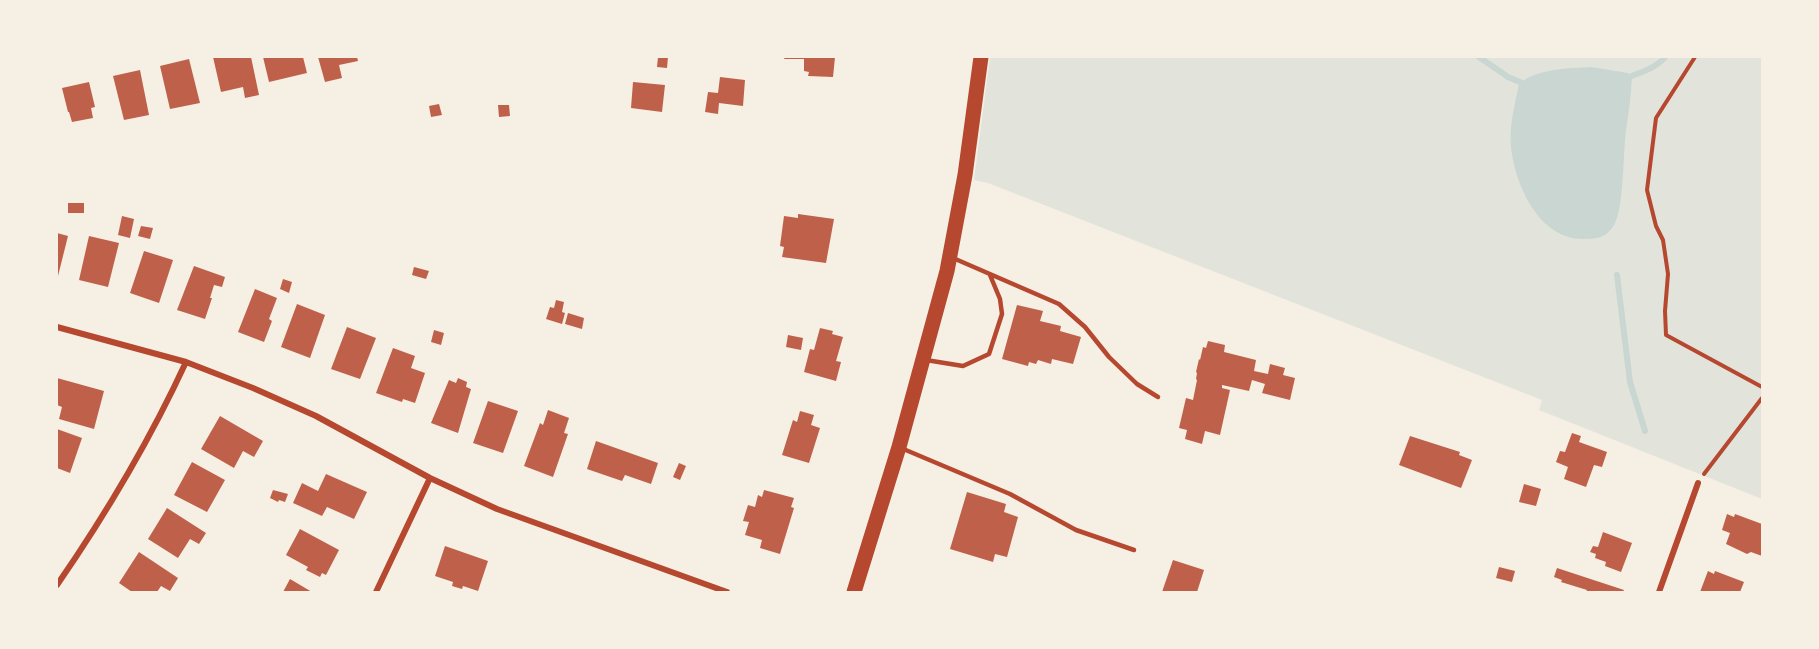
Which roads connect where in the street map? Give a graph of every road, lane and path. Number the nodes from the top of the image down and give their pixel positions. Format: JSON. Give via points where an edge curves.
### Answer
{"nodes":[{"id":1,"x":981,"y":57,"type":"edge"},
{"id":2,"x":1695,"y":57,"type":"edge"},
{"id":3,"x":950,"y":257,"type":"junction"},
{"id":4,"x":990,"y":275,"type":"junction"},
{"id":5,"x":57,"y":327,"type":"edge"},
{"id":6,"x":923,"y":360,"type":"junction"},
{"id":7,"x":186,"y":362,"type":"junction"},
{"id":8,"x":1762,"y":387,"type":"edge"},
{"id":9,"x":1158,"y":397,"type":"dead end"},
{"id":10,"x":1762,"y":398,"type":"edge"},
{"id":11,"x":899,"y":447,"type":"junction"},
{"id":12,"x":430,"y":478,"type":"junction"},
{"id":13,"x":1698,"y":483,"type":"joint"},
{"id":14,"x":1134,"y":550,"type":"dead end"},
{"id":15,"x":57,"y":585,"type":"edge"},
{"id":16,"x":376,"y":592,"type":"edge"},
{"id":17,"x":727,"y":592,"type":"edge"},
{"id":18,"x":854,"y":592,"type":"edge"},
{"id":19,"x":1659,"y":592,"type":"edge"}],
"edges":[{"from":1,"to":3,"type":"main road"},
{"from":2,"to":8,"type":"path","via":[[1656,118],[1647,190],[1664,240],[1668,274],[1666,335]]},
{"from":3,"to":4,"type":"lane"},
{"from":3,"to":6,"type":"main road"},
{"from":4,"to":6,"type":"lane","via":[[1002,314],[989,354],[963,366]]},
{"from":4,"to":9,"type":"lane","via":[[1059,304],[1137,384]]},
{"from":5,"to":7,"type":"street"},
{"from":6,"to":11,"type":"main road"},
{"from":7,"to":12,"type":"street","via":[[316,416]]},
{"from":7,"to":15,"type":"street","via":[[163,413]]},
{"from":10,"to":13,"type":"path"},
{"from":11,"to":14,"type":"lane","via":[[1010,494],[1076,530]]},
{"from":11,"to":18,"type":"main road"},
{"from":12,"to":16,"type":"street"},
{"from":12,"to":17,"type":"street","via":[[497,509]]},
{"from":13,"to":19,"type":"street"}]}
